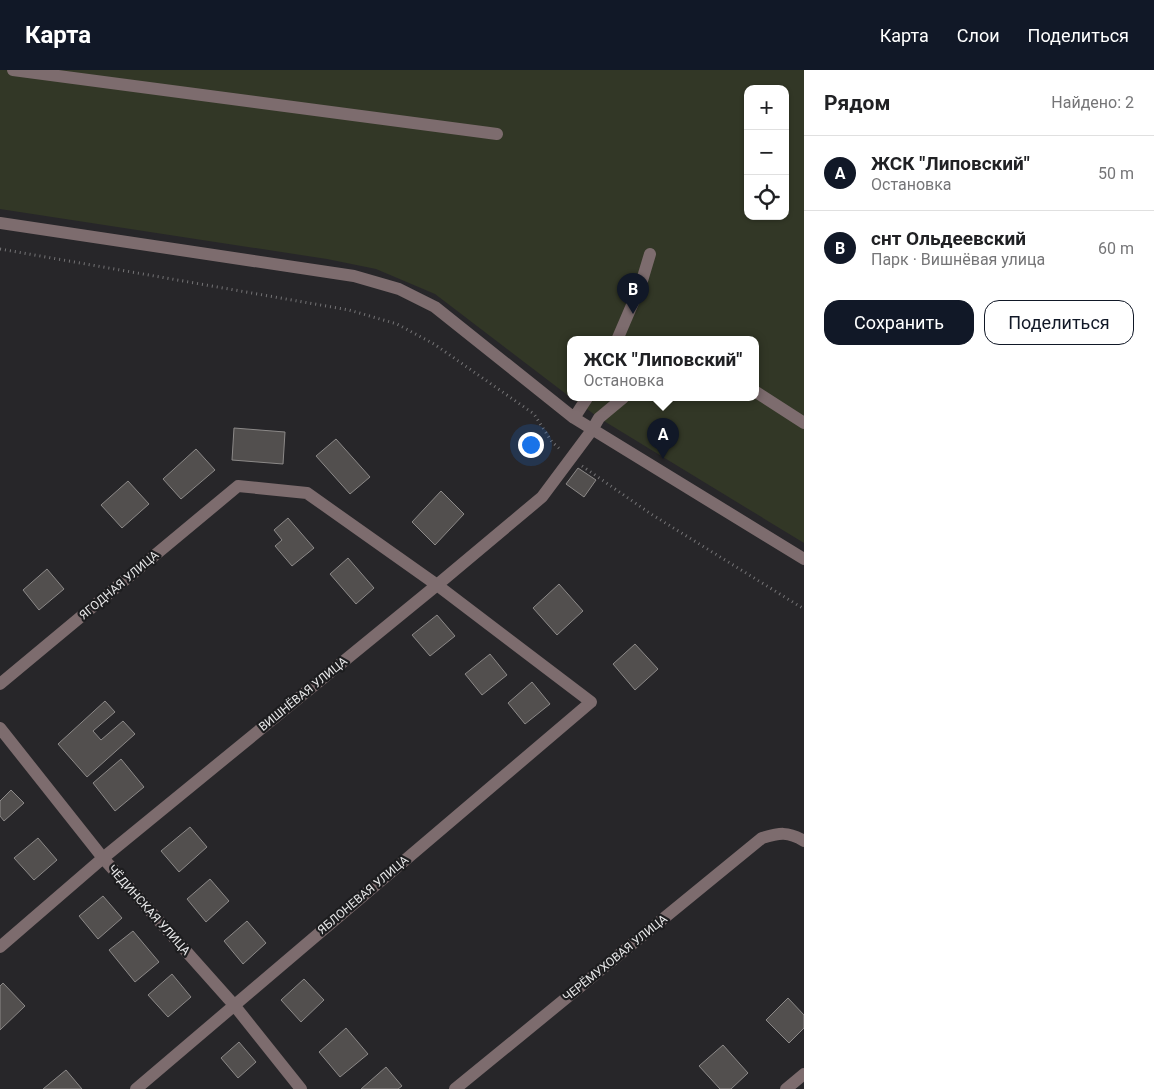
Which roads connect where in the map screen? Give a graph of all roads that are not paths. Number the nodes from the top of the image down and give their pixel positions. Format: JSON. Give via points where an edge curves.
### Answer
{"nodes":[{"id":1,"x":13,"y":70,"type":"edge"},
{"id":2,"x":496,"y":134,"type":"dead end"},
{"id":3,"x":0,"y":224,"type":"edge"},
{"id":4,"x":650,"y":254,"type":"dead end"},
{"id":5,"x":619,"y":336,"type":"edge"},
{"id":6,"x":759,"y":394,"type":"edge"},
{"id":7,"x":585,"y":401,"type":"edge"},
{"id":8,"x":619,"y":401,"type":"edge"},
{"id":9,"x":574,"y":418,"type":"junction"},
{"id":10,"x":804,"y":423,"type":"edge"},
{"id":11,"x":592,"y":430,"type":"junction"},
{"id":12,"x":804,"y":559,"type":"edge"},
{"id":13,"x":437,"y":585,"type":"junction"},
{"id":14,"x":0,"y":684,"type":"edge"},
{"id":15,"x":0,"y":728,"type":"edge"},
{"id":16,"x":804,"y":841,"type":"edge"},
{"id":17,"x":103,"y":858,"type":"junction"},
{"id":18,"x":0,"y":947,"type":"edge"},
{"id":19,"x":234,"y":1005,"type":"junction"},
{"id":20,"x":804,"y":1074,"type":"edge"},
{"id":21,"x":136,"y":1089,"type":"edge"},
{"id":22,"x":301,"y":1089,"type":"edge"},
{"id":23,"x":455,"y":1089,"type":"edge"},
{"id":24,"x":786,"y":1089,"type":"edge"}],
"edges":[{"from":1,"to":2,"type":"street"},
{"from":3,"to":9,"type":"street","via":[[354,276],[399,290],[435,307]]},
{"from":4,"to":5,"type":"street"},
{"from":6,"to":10,"type":"street"},
{"from":7,"to":9,"type":"street"},
{"from":8,"to":11,"type":"street","name":"ВИШНЁВАЯ УЛИЦА","via":[[599,418]]},
{"from":9,"to":11,"type":"street"},
{"from":11,"to":12,"type":"street"},
{"from":11,"to":13,"type":"street","name":"ВИШНЁВАЯ УЛИЦА","via":[[542,497]]},
{"from":13,"to":14,"type":"street","name":"ЯГОДНАЯ УЛИЦА","via":[[307,493],[238,486]]},
{"from":13,"to":17,"type":"street","name":"ВИШНЁВАЯ УЛИЦА"},
{"from":13,"to":19,"type":"street","name":"ЯБЛОНЕВАЯ УЛИЦА","via":[[591,702]]},
{"from":15,"to":17,"type":"street","name":"ЧЁДИНСКАЯ УЛИЦА"},
{"from":16,"to":23,"type":"street","name":"ЧЕРЁМУХОВАЯ УЛИЦА","via":[[778,833],[762,838]]},
{"from":17,"to":18,"type":"street","name":"ВИШНЁВАЯ УЛИЦА"},
{"from":17,"to":19,"type":"street","name":"ЧЁДИНСКАЯ УЛИЦА"},
{"from":19,"to":21,"type":"street","name":"ЯБЛОНЕВАЯ УЛИЦА"},
{"from":19,"to":22,"type":"street","name":"ЧЁДИНСКАЯ УЛИЦА"},
{"from":20,"to":24,"type":"street"}]}
